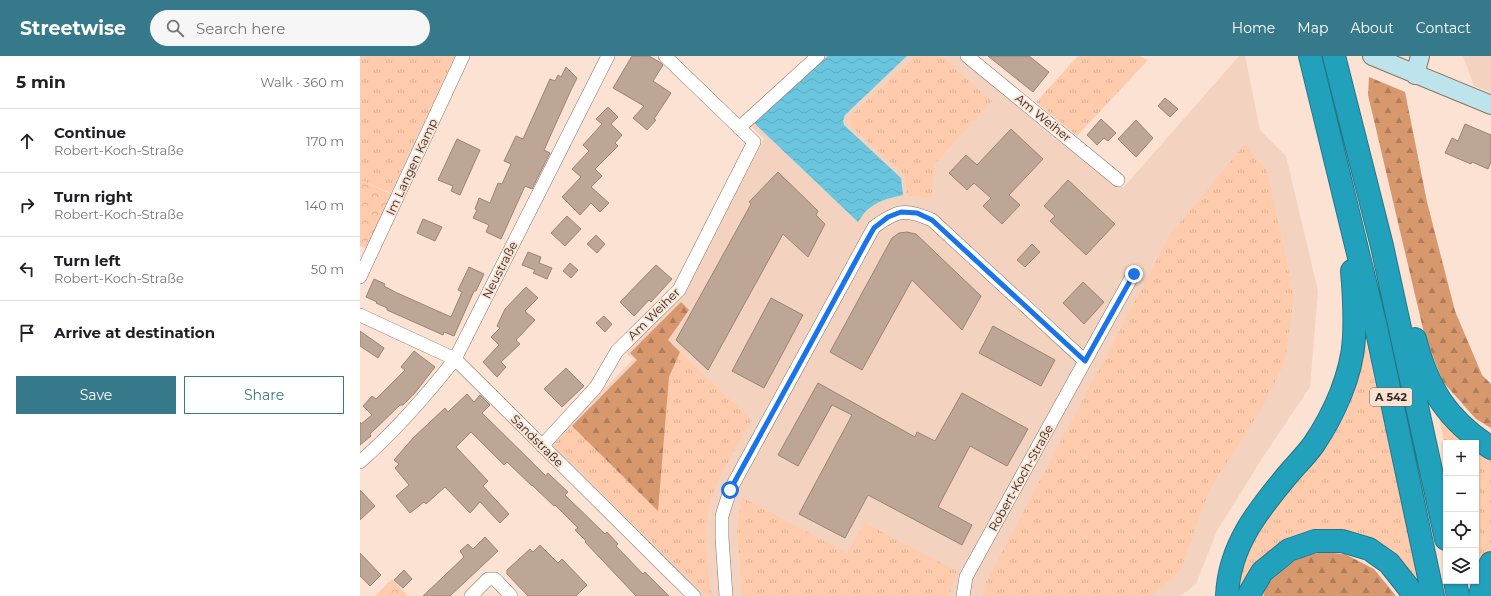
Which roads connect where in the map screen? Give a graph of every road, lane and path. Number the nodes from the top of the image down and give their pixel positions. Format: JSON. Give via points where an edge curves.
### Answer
{"nodes":[{"id":1,"x":463,"y":56,"type":"edge"},
{"id":2,"x":608,"y":56,"type":"edge"},
{"id":3,"x":665,"y":56,"type":"edge"},
{"id":4,"x":818,"y":56,"type":"edge"},
{"id":5,"x":967,"y":56,"type":"edge"},
{"id":6,"x":1310,"y":56,"type":"edge"},
{"id":7,"x":1334,"y":56,"type":"edge"},
{"id":8,"x":1372,"y":56,"type":"edge"},
{"id":9,"x":1420,"y":56,"type":"edge"},
{"id":10,"x":1415,"y":75,"type":"junction"},
{"id":11,"x":1491,"y":105,"type":"edge"},
{"id":12,"x":738,"y":128,"type":"junction"},
{"id":13,"x":1118,"y":180,"type":"dead end"},
{"id":14,"x":1345,"y":198,"type":"junction"},
{"id":15,"x":1382,"y":246,"type":"junction"},
{"id":16,"x":1134,"y":274,"type":"dead end"},
{"id":17,"x":360,"y":277,"type":"edge"},
{"id":18,"x":360,"y":314,"type":"edge"},
{"id":19,"x":455,"y":359,"type":"junction"},
{"id":20,"x":1085,"y":361,"type":"junction"},
{"id":21,"x":542,"y":446,"type":"junction"},
{"id":22,"x":1491,"y":448,"type":"edge"},
{"id":23,"x":360,"y":462,"type":"edge"},
{"id":24,"x":1443,"y":525,"type":"edge"},
{"id":25,"x":1491,"y":563,"type":"edge"},
{"id":26,"x":1456,"y":584,"type":"edge"},
{"id":27,"x":471,"y":596,"type":"edge"},
{"id":28,"x":511,"y":596,"type":"edge"},
{"id":29,"x":694,"y":596,"type":"edge"},
{"id":30,"x":726,"y":596,"type":"edge"},
{"id":31,"x":963,"y":596,"type":"edge"},
{"id":32,"x":1227,"y":596,"type":"edge"},
{"id":33,"x":1248,"y":596,"type":"edge"},
{"id":34,"x":1414,"y":596,"type":"edge"},
{"id":35,"x":1433,"y":596,"type":"edge"},
{"id":36,"x":1458,"y":596,"type":"edge"},
{"id":37,"x":1480,"y":596,"type":"edge"}],
"edges":[{"from":1,"to":17,"type":"street","name":"Im Langen Kamp"},
{"from":2,"to":19,"type":"street","name":"Neustraße"},
{"from":3,"to":12,"type":"street","name":"Am Weiher"},
{"from":4,"to":12,"type":"street"},
{"from":5,"to":13,"type":"street","name":"Am Weiher"},
{"from":6,"to":14,"type":"highway","number":"A 542"},
{"from":7,"to":15,"type":"highway","number":"A 542"},
{"from":8,"to":10,"type":"main road"},
{"from":9,"to":10,"type":"main road"},
{"from":10,"to":11,"type":"main road"},
{"from":12,"to":21,"type":"street","name":"Am Weiher","via":[[754,142],[679,290],[617,351],[596,387]]},
{"from":14,"to":32,"type":"highway","via":[[1353,286],[1354,338],[1347,376],[1332,414],[1313,445],[1262,505],[1246,530],[1232,562]]},
{"from":14,"to":35,"type":"highway","number":"A 542","via":[[1376,327]]},
{"from":15,"to":22,"type":"highway","via":[[1399,280],[1421,360],[1433,389],[1449,414]]},
{"from":15,"to":24,"type":"highway","number":"A 542"},
{"from":16,"to":20,"type":"street","name":"Robert-Koch-Straße"},
{"from":18,"to":19,"type":"street","name":"Sandstraße"},
{"from":19,"to":21,"type":"street","name":"Sandstraße"},
{"from":19,"to":23,"type":"street","name":"Neustraße","via":[[424,398],[378,447]]},
{"from":20,"to":30,"type":"street","via":[[932,220],[917,213],[901,212],[888,217],[874,228],[730,490],[722,516]]},
{"from":20,"to":31,"type":"street","name":"Robert-Koch-Straße","via":[[966,577]]},
{"from":21,"to":29,"type":"street","name":"Sandstraße"},
{"from":25,"to":37,"type":"highway"},
{"from":26,"to":36,"type":"highway"},
{"from":27,"to":28,"type":"street","via":[[488,579],[495,579]]},
{"from":33,"to":34,"type":"highway","via":[[1262,572],[1289,550],[1315,541],[1342,541],[1369,549],[1389,563]]}]}
